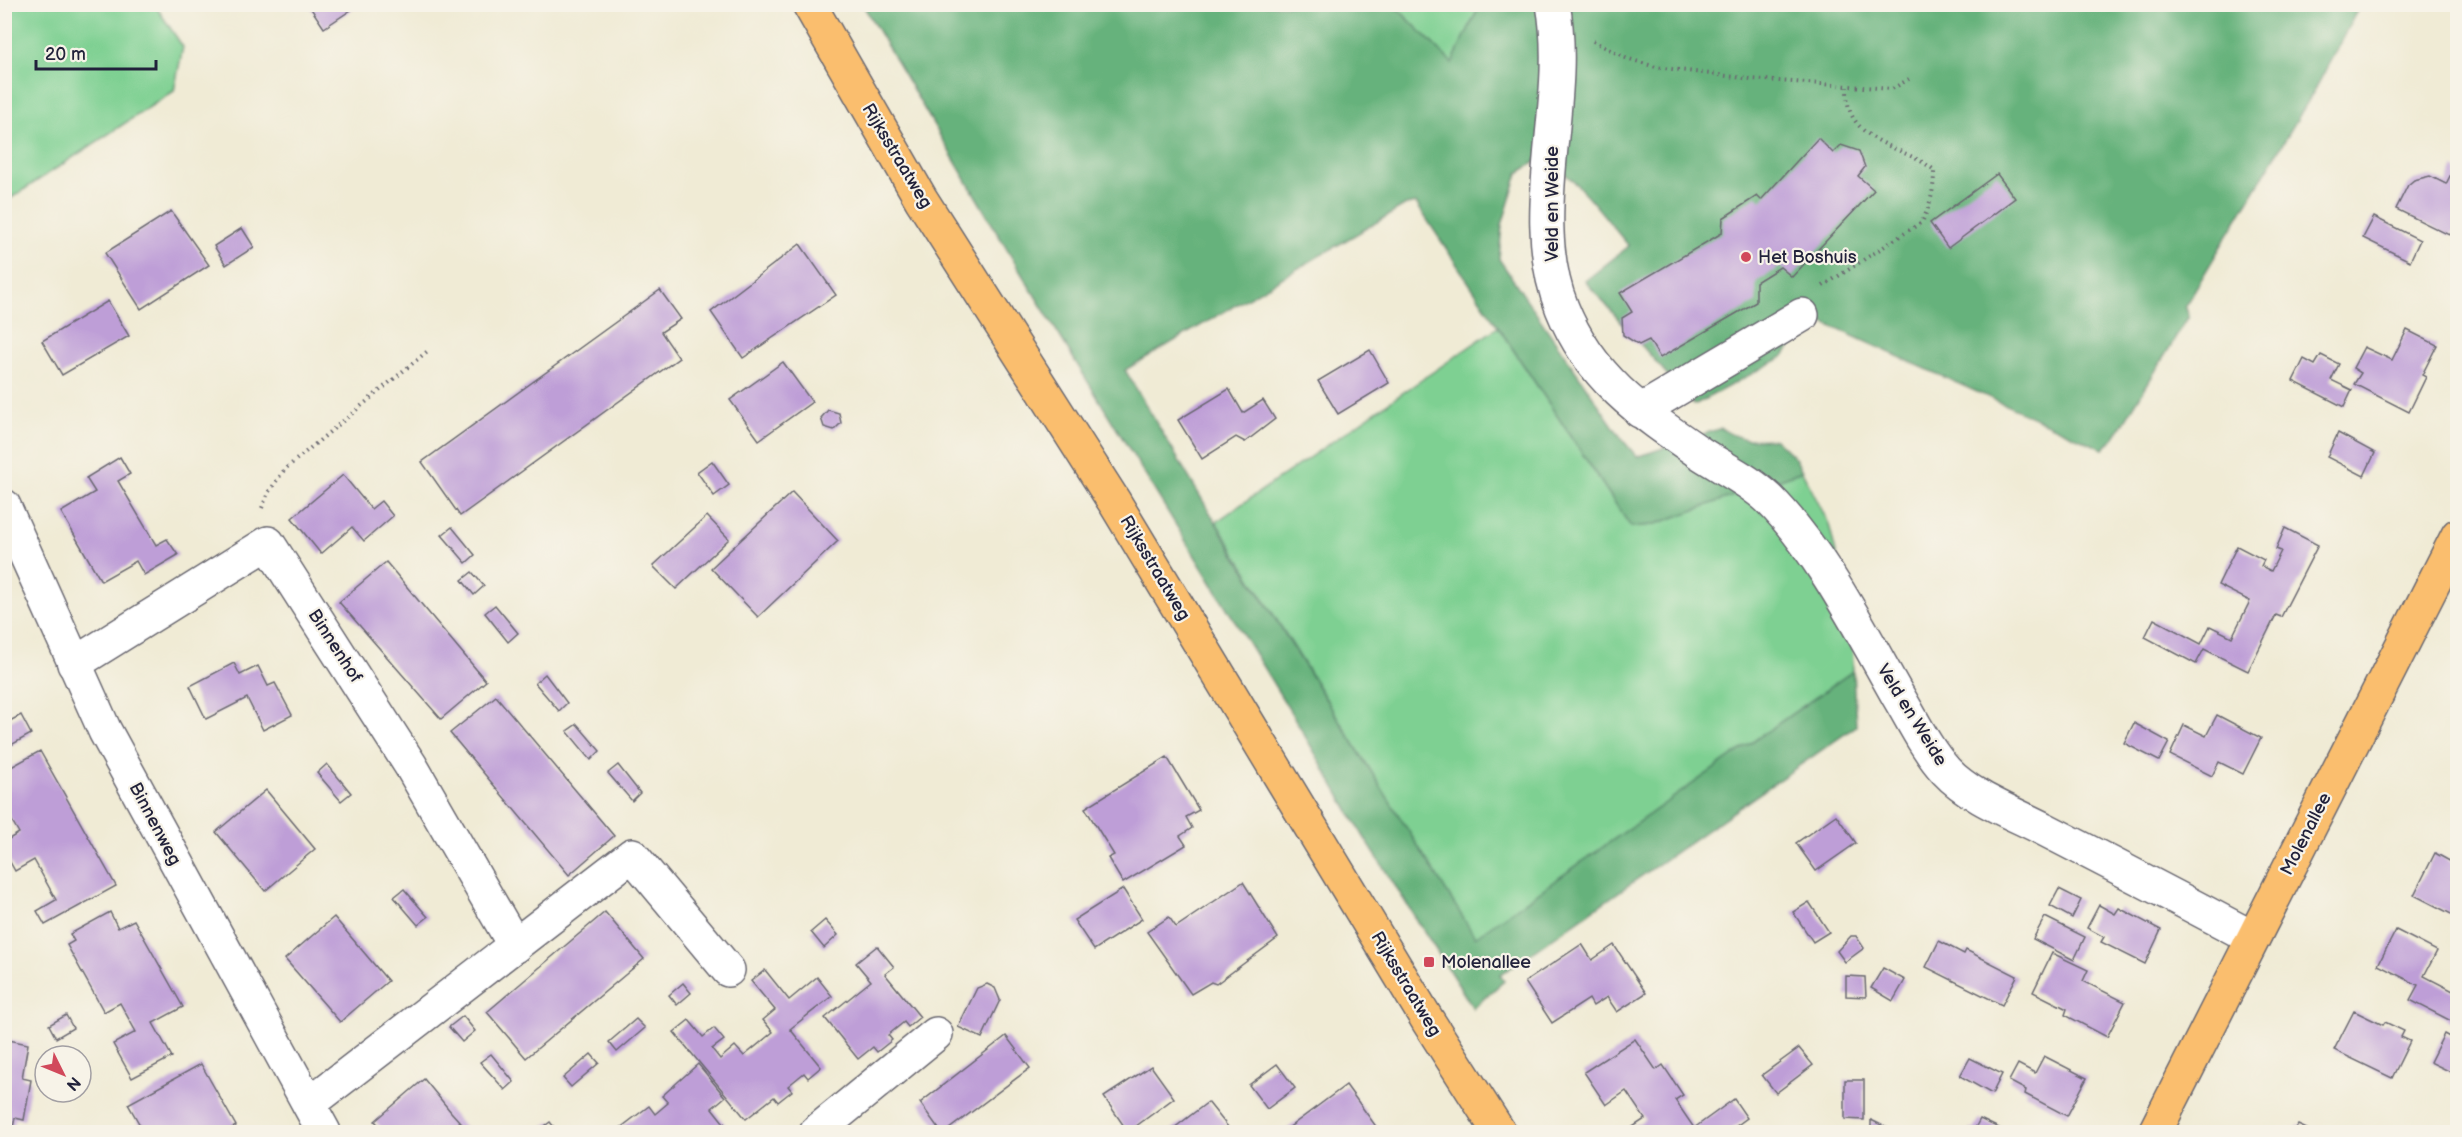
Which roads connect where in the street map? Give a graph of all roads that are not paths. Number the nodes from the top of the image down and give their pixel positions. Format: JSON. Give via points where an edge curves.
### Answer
{"nodes":[{"id":1,"x":808,"y":4,"type":"edge"},
{"id":2,"x":1554,"y":10,"type":"edge"},
{"id":3,"x":1803,"y":315,"type":"road end"},
{"id":4,"x":1640,"y":411,"type":"junction"},
{"id":5,"x":4,"y":506,"type":"edge"},
{"id":6,"x":2457,"y":535,"type":"edge"},
{"id":7,"x":12,"y":547,"type":"edge"},
{"id":8,"x":74,"y":664,"type":"junction"},
{"id":9,"x":2253,"y":938,"type":"junction"},
{"id":10,"x":515,"y":946,"type":"junction"},
{"id":11,"x":728,"y":970,"type":"dead end"},
{"id":12,"x":936,"y":1034,"type":"dead end"},
{"id":13,"x":317,"y":1118,"type":"edge"},
{"id":14,"x":816,"y":1132,"type":"edge"},
{"id":15,"x":1499,"y":1132,"type":"edge"},
{"id":16,"x":2155,"y":1132,"type":"edge"}],
"edges":[{"from":1,"to":15,"type":"main road","name":"Rijksstraatweg","via":[[921,199],[1115,503]]},
{"from":2,"to":4,"type":"street","name":"Veld en Weide","via":[[1557,89],[1549,192],[1553,277],[1562,308],[1592,362],[1604,379]]},
{"from":3,"to":4,"type":"street"},
{"from":4,"to":9,"type":"street","name":"Veld en Weide","via":[[1768,498],[1854,617],[1920,734],[1949,774],[2009,811]]},
{"from":5,"to":7,"type":"street","name":"Binnenweg"},
{"from":6,"to":9,"type":"main road","name":"Molenallee"},
{"from":7,"to":8,"type":"street","name":"Binnenweg"},
{"from":8,"to":10,"type":"street","name":"Binnenhof","via":[[268,543],[411,766]]},
{"from":8,"to":13,"type":"street","name":"Binnenweg","via":[[105,731]]},
{"from":9,"to":16,"type":"main road","name":"Molenallee"},
{"from":10,"to":11,"type":"street","via":[[632,855]]},
{"from":10,"to":13,"type":"street"},
{"from":12,"to":14,"type":"street"}]}
